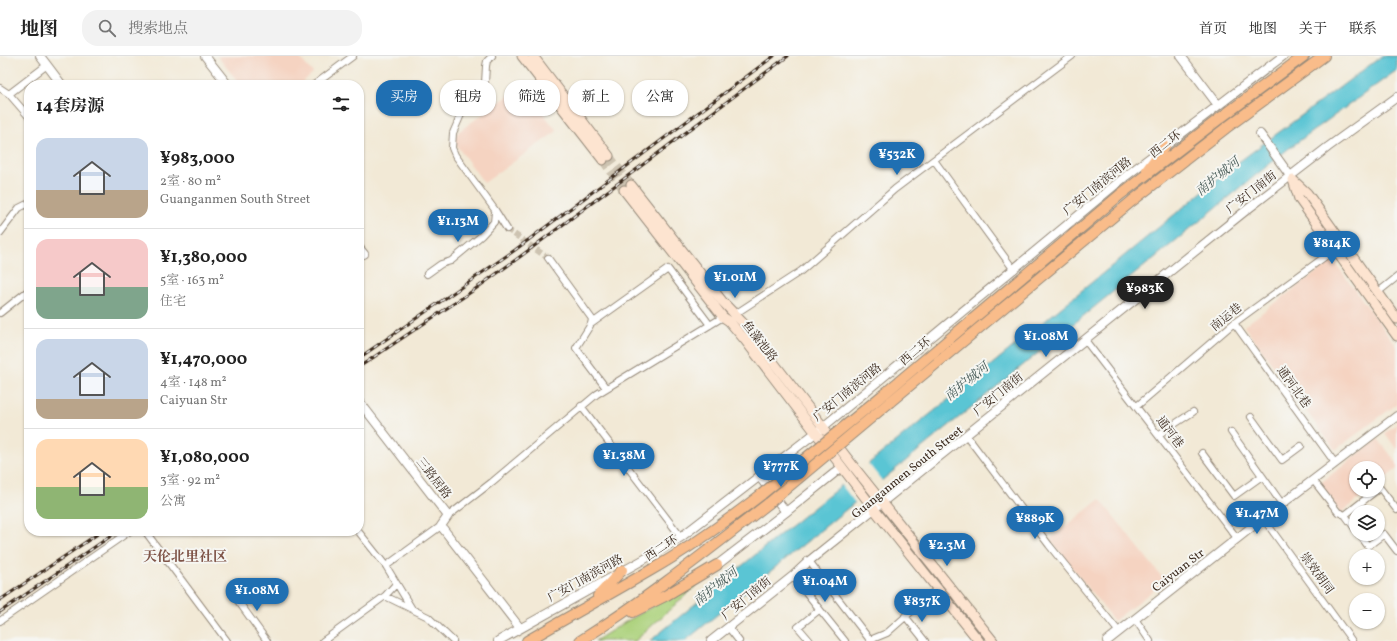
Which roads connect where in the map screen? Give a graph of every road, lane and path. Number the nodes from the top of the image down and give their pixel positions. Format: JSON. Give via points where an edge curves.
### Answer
{"nodes":[{"id":1,"x":40,"y":56,"type":"edge"},
{"id":2,"x":205,"y":56,"type":"edge"},
{"id":3,"x":353,"y":56,"type":"edge"},
{"id":4,"x":492,"y":56,"type":"edge"},
{"id":5,"x":522,"y":56,"type":"edge"},
{"id":6,"x":533,"y":56,"type":"edge"},
{"id":7,"x":1072,"y":56,"type":"edge"},
{"id":8,"x":1181,"y":56,"type":"edge"},
{"id":9,"x":1187,"y":56,"type":"edge"},
{"id":10,"x":1283,"y":56,"type":"edge"},
{"id":11,"x":1304,"y":56,"type":"edge"},
{"id":12,"x":1324,"y":56,"type":"edge"},
{"id":13,"x":47,"y":65,"type":"junction"},
{"id":14,"x":27,"y":80,"type":"edge"},
{"id":15,"x":58,"y":80,"type":"edge"},
{"id":16,"x":224,"y":80,"type":"edge"},
{"id":17,"x":321,"y":80,"type":"edge"},
{"id":18,"x":24,"y":83,"type":"edge"},
{"id":19,"x":0,"y":88,"type":"edge"},
{"id":20,"x":9,"y":94,"type":"junction"},
{"id":21,"x":1397,"y":97,"type":"edge"},
{"id":22,"x":1220,"y":103,"type":"junction"},
{"id":23,"x":1397,"y":103,"type":"edge"},
{"id":24,"x":24,"y":111,"type":"edge"},
{"id":25,"x":1260,"y":134,"type":"dead end"},
{"id":26,"x":1165,"y":146,"type":"junction"},
{"id":27,"x":934,"y":160,"type":"junction"},
{"id":28,"x":1292,"y":178,"type":"junction"},
{"id":29,"x":1139,"y":181,"type":"junction"},
{"id":30,"x":24,"y":206,"type":"edge"},
{"id":31,"x":495,"y":210,"type":"junction"},
{"id":32,"x":507,"y":230,"type":"tunnel mouth"},
{"id":33,"x":0,"y":233,"type":"edge"},
{"id":34,"x":1334,"y":250,"type":"junction"},
{"id":35,"x":548,"y":258,"type":"tunnel mouth"},
{"id":36,"x":1014,"y":270,"type":"junction"},
{"id":37,"x":427,"y":274,"type":"dead end"},
{"id":38,"x":1397,"y":277,"type":"edge"},
{"id":39,"x":1377,"y":292,"type":"junction"},
{"id":40,"x":24,"y":294,"type":"edge"},
{"id":41,"x":0,"y":313,"type":"edge"},
{"id":42,"x":735,"y":314,"type":"junction"},
{"id":43,"x":724,"y":317,"type":"junction"},
{"id":44,"x":1397,"y":319,"type":"edge"},
{"id":45,"x":1234,"y":323,"type":"junction"},
{"id":46,"x":591,"y":324,"type":"junction"},
{"id":47,"x":710,"y":325,"type":"junction"},
{"id":48,"x":1397,"y":336,"type":"edge"},
{"id":49,"x":1087,"y":341,"type":"junction"},
{"id":50,"x":606,"y":388,"type":"junction"},
{"id":51,"x":582,"y":406,"type":"junction"},
{"id":52,"x":1137,"y":406,"type":"junction"},
{"id":53,"x":364,"y":407,"type":"edge"},
{"id":54,"x":1193,"y":412,"type":"dead end"},
{"id":55,"x":1397,"y":416,"type":"edge"},
{"id":56,"x":1251,"y":417,"type":"dead end"},
{"id":57,"x":819,"y":430,"type":"junction"},
{"id":58,"x":1231,"y":432,"type":"dead end"},
{"id":59,"x":1158,"y":434,"type":"junction"},
{"id":60,"x":968,"y":437,"type":"junction"},
{"id":61,"x":1301,"y":446,"type":"dead end"},
{"id":62,"x":1202,"y":453,"type":"dead end"},
{"id":63,"x":1335,"y":463,"type":"junction"},
{"id":64,"x":847,"y":469,"type":"junction"},
{"id":65,"x":759,"y":476,"type":"junction"},
{"id":66,"x":1262,"y":476,"type":"junction"},
{"id":67,"x":1314,"y":480,"type":"junction"},
{"id":68,"x":1385,"y":494,"type":"edge"},
{"id":69,"x":1369,"y":497,"type":"edge"},
{"id":70,"x":882,"y":501,"type":"junction"},
{"id":71,"x":1282,"y":504,"type":"junction"},
{"id":72,"x":873,"y":508,"type":"junction"},
{"id":73,"x":1397,"y":510,"type":"edge"},
{"id":74,"x":786,"y":512,"type":"junction"},
{"id":75,"x":1345,"y":515,"type":"junction"},
{"id":76,"x":448,"y":516,"type":"junction"},
{"id":77,"x":1264,"y":518,"type":"junction"},
{"id":78,"x":1349,"y":520,"type":"edge"},
{"id":79,"x":441,"y":526,"type":"junction"},
{"id":80,"x":1385,"y":535,"type":"edge"},
{"id":81,"x":123,"y":536,"type":"edge"},
{"id":82,"x":149,"y":536,"type":"edge"},
{"id":83,"x":362,"y":536,"type":"edge"},
{"id":84,"x":681,"y":537,"type":"junction"},
{"id":85,"x":1237,"y":538,"type":"junction"},
{"id":86,"x":1364,"y":541,"type":"edge"},
{"id":87,"x":1375,"y":541,"type":"edge"},
{"id":88,"x":1397,"y":551,"type":"edge"},
{"id":89,"x":811,"y":562,"type":"junction"},
{"id":90,"x":717,"y":565,"type":"joint"},
{"id":91,"x":386,"y":566,"type":"junction"},
{"id":92,"x":622,"y":570,"type":"junction"},
{"id":93,"x":794,"y":577,"type":"junction"},
{"id":94,"x":396,"y":584,"type":"junction"},
{"id":95,"x":937,"y":589,"type":"junction"},
{"id":96,"x":233,"y":594,"type":"dead end"},
{"id":97,"x":385,"y":596,"type":"junction"},
{"id":98,"x":591,"y":603,"type":"junction"},
{"id":99,"x":412,"y":609,"type":"junction"},
{"id":100,"x":819,"y":610,"type":"junction"},
{"id":101,"x":905,"y":616,"type":"junction"},
{"id":102,"x":1135,"y":619,"type":"junction"},
{"id":103,"x":0,"y":621,"type":"edge"},
{"id":104,"x":606,"y":625,"type":"junction"},
{"id":105,"x":520,"y":628,"type":"junction"},
{"id":106,"x":729,"y":629,"type":"junction"},
{"id":107,"x":1119,"y":632,"type":"junction"},
{"id":108,"x":227,"y":641,"type":"edge"},
{"id":109,"x":267,"y":641,"type":"edge"},
{"id":110,"x":323,"y":641,"type":"edge"},
{"id":111,"x":453,"y":641,"type":"edge"},
{"id":112,"x":498,"y":641,"type":"edge"},
{"id":113,"x":526,"y":641,"type":"edge"},
{"id":114,"x":580,"y":641,"type":"edge"},
{"id":115,"x":711,"y":641,"type":"edge"},
{"id":116,"x":718,"y":641,"type":"edge"},
{"id":117,"x":739,"y":641,"type":"edge"},
{"id":118,"x":810,"y":641,"type":"edge"},
{"id":119,"x":845,"y":641,"type":"edge"},
{"id":120,"x":925,"y":641,"type":"edge"},
{"id":121,"x":979,"y":641,"type":"edge"},
{"id":122,"x":992,"y":641,"type":"edge"},
{"id":123,"x":1107,"y":641,"type":"edge"},
{"id":124,"x":1150,"y":641,"type":"edge"},
{"id":125,"x":1352,"y":641,"type":"edge"}],
"edges":[{"from":1,"to":13,"type":"street"},
{"from":2,"to":16,"type":"street"},
{"from":3,"to":17,"type":"street"},
{"from":4,"to":31,"type":"street","via":[[487,61],[485,83],[462,112],[453,133],[452,148]]},
{"from":5,"to":6,"type":"main road","via":[[606,158]]},
{"from":7,"to":27,"type":"street"},
{"from":8,"to":22,"type":"street"},
{"from":9,"to":22,"type":"street"},
{"from":10,"to":22,"type":"street","name":"广安门南滨河路"},
{"from":11,"to":29,"type":"highway","name":"西二环"},
{"from":12,"to":104,"type":"highway","name":"西二环","bridge":true,"via":[[1132,201],[769,503],[674,577]]},
{"from":13,"to":14,"type":"street"},
{"from":13,"to":15,"type":"street"},
{"from":18,"to":20,"type":"street"},
{"from":19,"to":20,"type":"street"},
{"from":20,"to":24,"type":"street"},
{"from":21,"to":28,"type":"street","name":"广安门南街"},
{"from":22,"to":26,"type":"street","name":"广安门南滨河路"},
{"from":23,"to":28,"type":"street","name":"Guanganmen South Street"},
{"from":25,"to":28,"type":"street"},
{"from":26,"to":29,"type":"highway"},
{"from":26,"to":36,"type":"street","name":"广安门南滨河路"},
{"from":27,"to":36,"type":"street"},
{"from":27,"to":42,"type":"street","via":[[801,271]]},
{"from":28,"to":34,"type":"main road","via":[[1299,199]]},
{"from":28,"to":39,"type":"main road","via":[[1307,193]]},
{"from":28,"to":49,"type":"street","name":"Guanganmen South Street"},
{"from":29,"to":98,"type":"highway","name":"西二环","bridge":true,"via":[[762,494],[652,570]]},
{"from":30,"to":33,"type":"street","via":[[19,208]]},
{"from":31,"to":32,"type":"street"},
{"from":31,"to":37,"type":"street","via":[[494,222],[481,236],[451,260]]},
{"from":34,"to":45,"type":"street","name":"南运巷"},
{"from":34,"to":48,"type":"main road"},
{"from":35,"to":46,"type":"street","via":[[592,319]]},
{"from":36,"to":57,"type":"street","name":"广安门南滨河路"},
{"from":38,"to":39,"type":"street"},
{"from":39,"to":44,"type":"main road"},
{"from":40,"to":41,"type":"street"},
{"from":42,"to":43,"type":"main road","name":"鱼藻池路","via":[[628,187]]},
{"from":42,"to":57,"type":"main road","name":"鱼藻池路"},
{"from":43,"to":47,"type":"street"},
{"from":43,"to":57,"type":"main road","name":"鱼藻池路"},
{"from":45,"to":52,"type":"street","name":"南运巷"},
{"from":45,"to":63,"type":"street","name":"通河北巷"},
{"from":46,"to":47,"type":"street","via":[[668,268]]},
{"from":46,"to":50,"type":"street","via":[[576,348]]},
{"from":47,"to":50,"type":"street"},
{"from":49,"to":52,"type":"street","name":"通河巷"},
{"from":49,"to":60,"type":"street","name":"Guanganmen South Street"},
{"from":50,"to":51,"type":"street"},
{"from":51,"to":76,"type":"street"},
{"from":51,"to":84,"type":"street"},
{"from":52,"to":59,"type":"street","name":"通河巷"},
{"from":53,"to":76,"type":"street","name":"三路居路"},
{"from":54,"to":59,"type":"street"},
{"from":55,"to":63,"type":"street","name":"Caiyuan Str"},
{"from":56,"to":61,"type":"street","via":[[1282,460]]},
{"from":57,"to":64,"type":"main road"},
{"from":57,"to":65,"type":"street","name":"广安门南滨河路"},
{"from":58,"to":66,"type":"street"},
{"from":59,"to":85,"type":"street","name":"通河巷"},
{"from":60,"to":70,"type":"street","name":"Guanganmen South Street"},
{"from":60,"to":107,"type":"street","via":[[1049,545]]},
{"from":62,"to":66,"type":"street","via":[[1234,496]]},
{"from":63,"to":67,"type":"street","name":"Caiyuan Str"},
{"from":64,"to":70,"type":"main road"},
{"from":64,"to":72,"type":"main road"},
{"from":64,"to":74,"type":"street"},
{"from":65,"to":74,"type":"street"},
{"from":65,"to":84,"type":"street","name":"广安门南滨河路"},
{"from":66,"to":71,"type":"street"},
{"from":67,"to":71,"type":"street","name":"Caiyuan Str"},
{"from":67,"to":75,"type":"street","via":[[1338,512]]},
{"from":68,"to":73,"type":"street"},
{"from":69,"to":75,"type":"street"},
{"from":70,"to":72,"type":"street","name":"Guanganmen South Street"},
{"from":70,"to":122,"type":"main road"},
{"from":71,"to":77,"type":"street","name":"Caiyuan Str"},
{"from":72,"to":89,"type":"street","name":"广安门南街"},
{"from":72,"to":95,"type":"main road"},
{"from":74,"to":90,"type":"street"},
{"from":75,"to":78,"type":"street"},
{"from":76,"to":79,"type":"street","name":"三路居路"},
{"from":77,"to":85,"type":"street","name":"Caiyuan Str"},
{"from":77,"to":125,"type":"street","name":"崇效胡同"},
{"from":79,"to":91,"type":"street"},
{"from":79,"to":105,"type":"street"},
{"from":80,"to":88,"type":"street"},
{"from":81,"to":103,"type":"street"},
{"from":82,"to":108,"type":"street"},
{"from":83,"to":91,"type":"street"},
{"from":84,"to":92,"type":"street","name":"广安门南滨河路"},
{"from":85,"to":102,"type":"street","name":"Caiyuan Str"},
{"from":86,"to":87,"type":"street","via":[[1368,546]]},
{"from":89,"to":93,"type":"street","name":"广安门南街"},
{"from":89,"to":101,"type":"street","via":[[870,640],[887,633]]},
{"from":90,"to":104,"type":"highway","via":[[665,596]]},
{"from":91,"to":94,"type":"street"},
{"from":92,"to":98,"type":"highway"},
{"from":92,"to":105,"type":"street","name":"广安门南滨河路"},
{"from":93,"to":100,"type":"street"},
{"from":93,"to":106,"type":"street","name":"广安门南街"},
{"from":94,"to":97,"type":"street"},
{"from":94,"to":99,"type":"street"},
{"from":95,"to":101,"type":"street"},
{"from":95,"to":121,"type":"main road"},
{"from":96,"to":109,"type":"street"},
{"from":97,"to":99,"type":"street"},
{"from":97,"to":110,"type":"street"},
{"from":98,"to":113,"type":"highway","name":"西二环"},
{"from":99,"to":111,"type":"street","via":[[428,617]]},
{"from":100,"to":118,"type":"street","via":[[798,627]]},
{"from":100,"to":119,"type":"street"},
{"from":101,"to":120,"type":"street"},
{"from":102,"to":107,"type":"street","name":"Caiyuan Str"},
{"from":102,"to":124,"type":"street"},
{"from":104,"to":114,"type":"highway","name":"西二环"},
{"from":105,"to":112,"type":"street","name":"广安门南滨河路"},
{"from":106,"to":115,"type":"street","name":"广安门南街"},
{"from":106,"to":116,"type":"street"},
{"from":106,"to":117,"type":"street"},
{"from":107,"to":123,"type":"street","name":"Caiyuan Str"}]}
